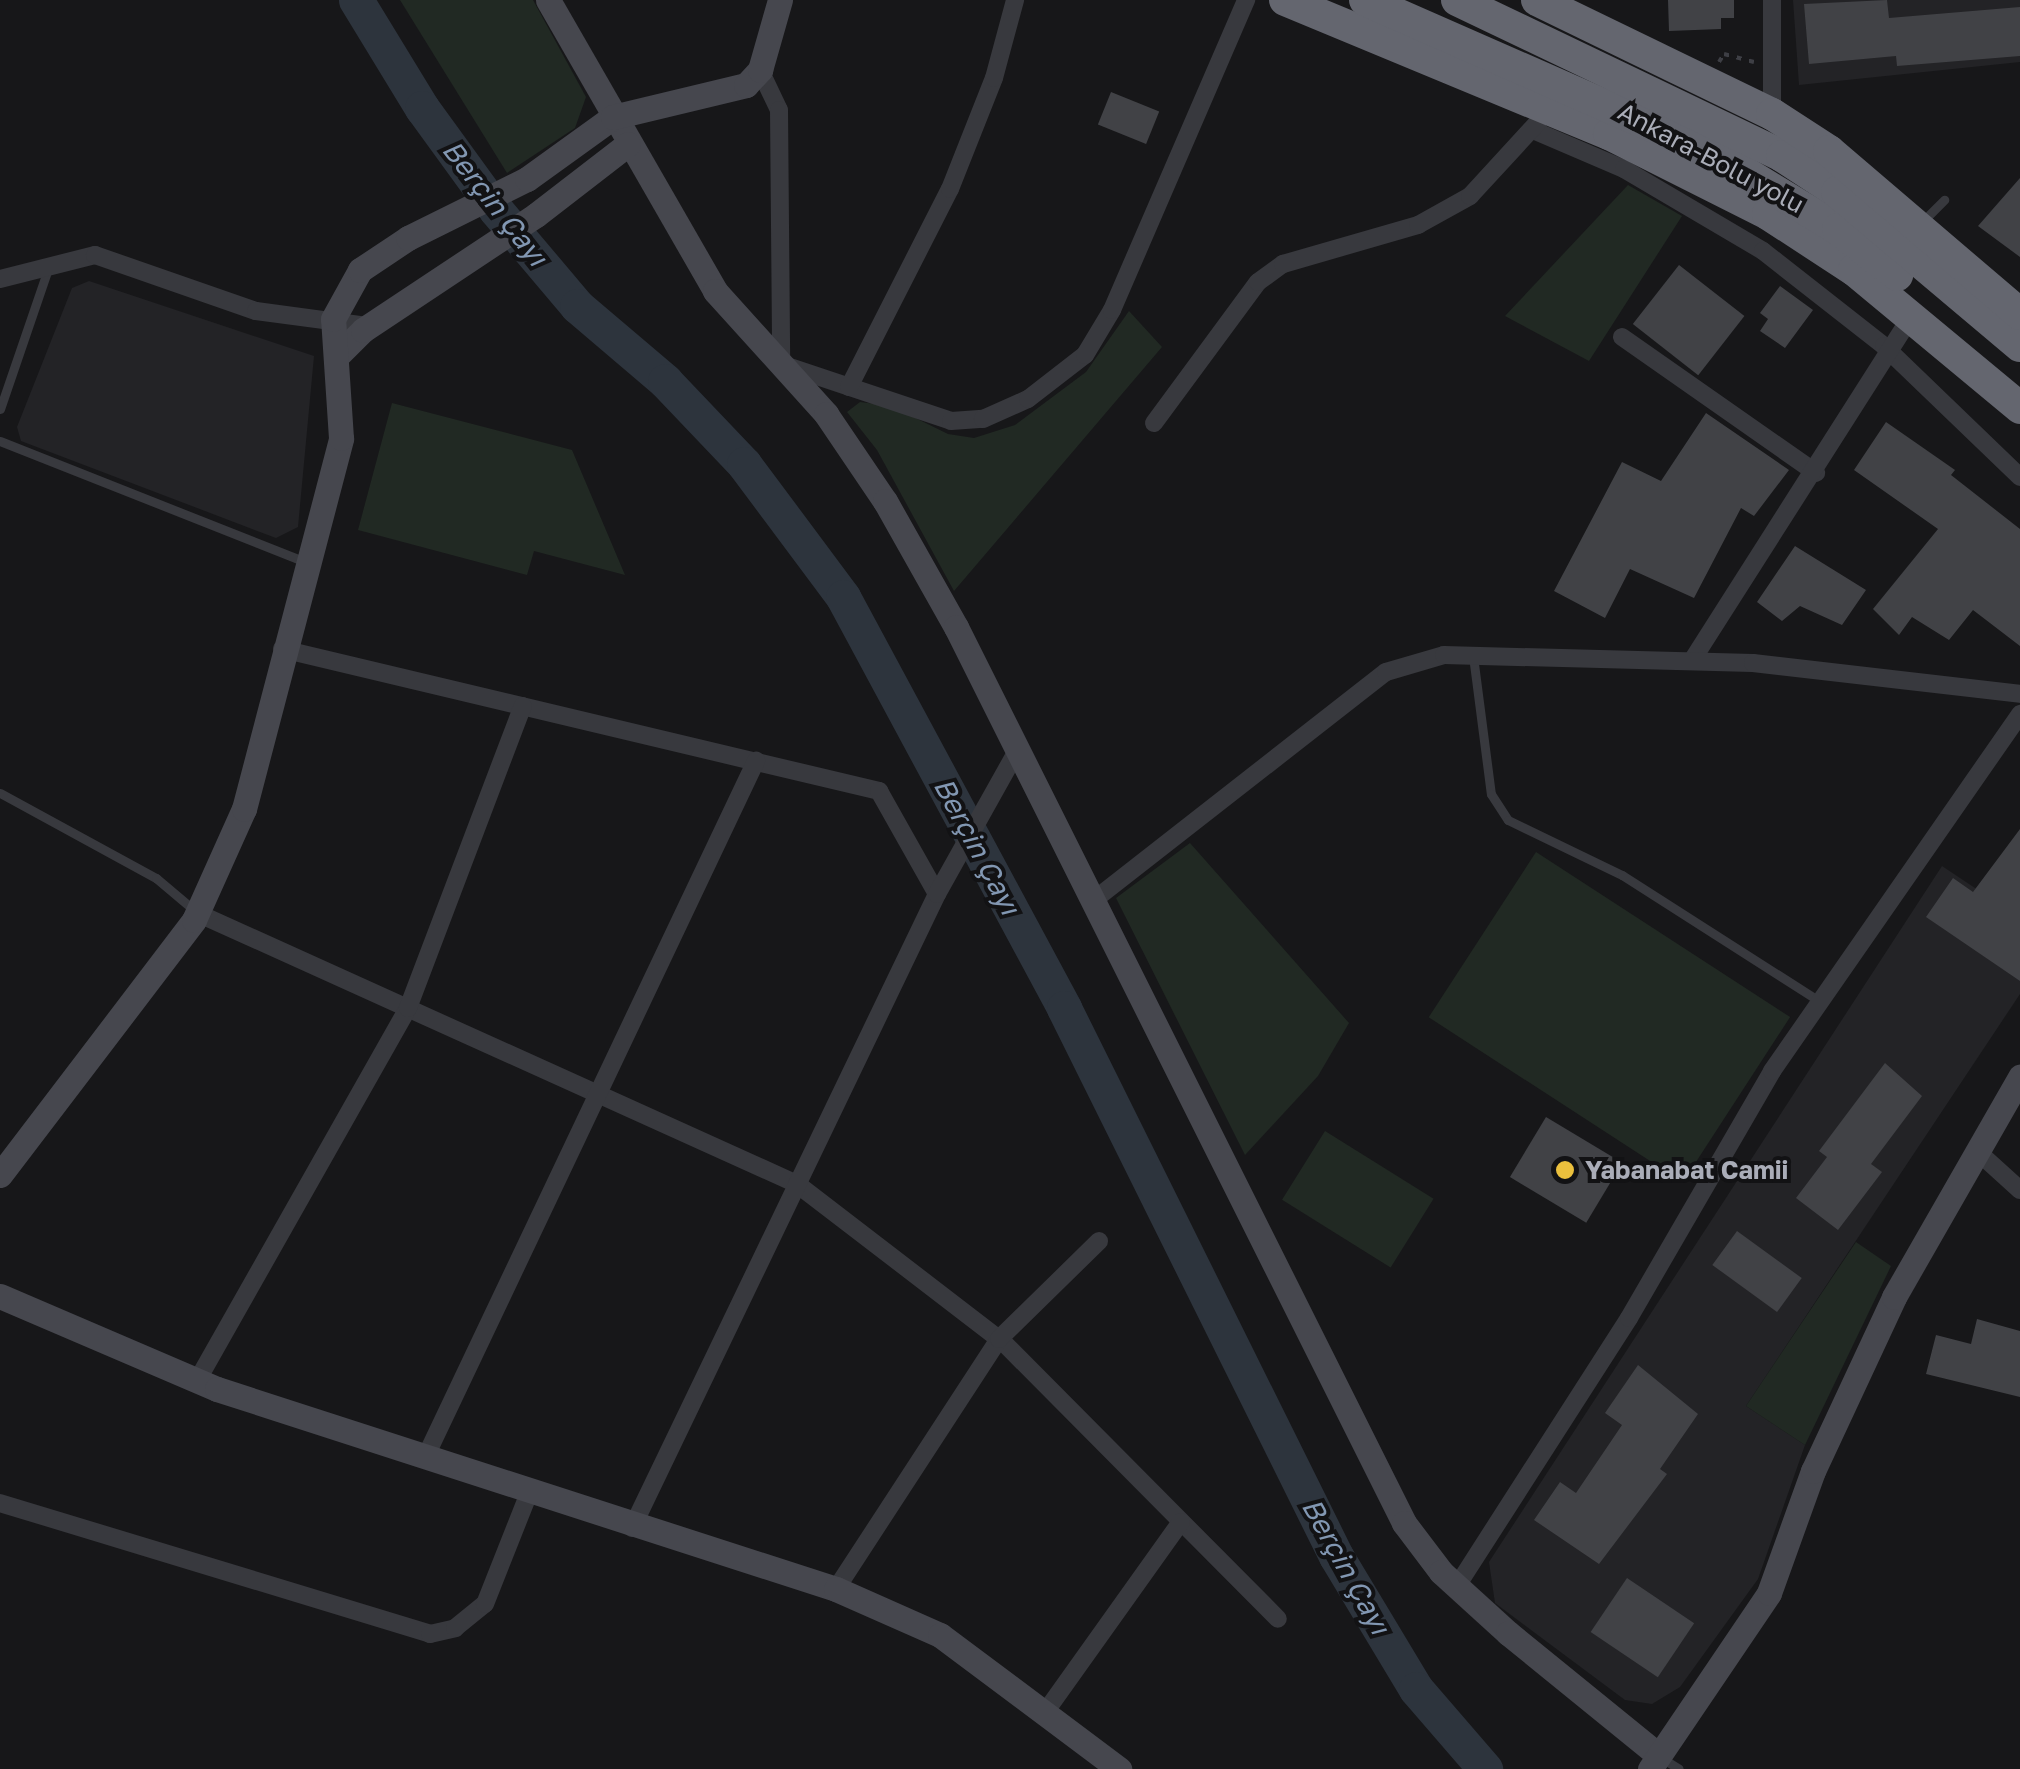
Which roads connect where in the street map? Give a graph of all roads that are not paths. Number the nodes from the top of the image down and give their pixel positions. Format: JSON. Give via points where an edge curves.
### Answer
{"nodes":[{"id":1,"x":548,"y":0,"type":"edge"},
{"id":2,"x":780,"y":0,"type":"edge"},
{"id":3,"x":1015,"y":0,"type":"edge"},
{"id":4,"x":1246,"y":0,"type":"edge"},
{"id":5,"x":1285,"y":0,"type":"edge"},
{"id":6,"x":1366,"y":0,"type":"edge"},
{"id":7,"x":1458,"y":0,"type":"edge"},
{"id":8,"x":1772,"y":0,"type":"edge"},
{"id":9,"x":1561,"y":5,"type":"edge"},
{"id":10,"x":760,"y":70,"type":"junction"},
{"id":11,"x":1772,"y":114,"type":"junction"},
{"id":12,"x":613,"y":117,"type":"junction"},
{"id":13,"x":1540,"y":120,"type":"junction"},
{"id":14,"x":628,"y":144,"type":"junction"},
{"id":15,"x":1944,"y":200,"type":"dead end"},
{"id":16,"x":1920,"y":224,"type":"junction"},
{"id":17,"x":50,"y":266,"type":"junction"},
{"id":18,"x":0,"y":278,"type":"edge"},
{"id":19,"x":1912,"y":316,"type":"junction"},
{"id":20,"x":334,"y":319,"type":"junction"},
{"id":21,"x":370,"y":326,"type":"junction"},
{"id":22,"x":2007,"y":336,"type":"edge"},
{"id":23,"x":1622,"y":337,"type":"dead end"},
{"id":24,"x":1892,"y":354,"type":"junction"},
{"id":25,"x":336,"y":357,"type":"junction"},
{"id":26,"x":781,"y":364,"type":"junction"},
{"id":27,"x":2020,"y":378,"type":"edge"},
{"id":28,"x":849,"y":387,"type":"junction"},
{"id":29,"x":2020,"y":408,"type":"edge"},
{"id":30,"x":0,"y":409,"type":"edge"},
{"id":31,"x":1154,"y":424,"type":"dead end"},
{"id":32,"x":0,"y":441,"type":"edge"},
{"id":33,"x":1816,"y":473,"type":"junction"},
{"id":34,"x":2020,"y":478,"type":"edge"},
{"id":35,"x":306,"y":562,"type":"junction"},
{"id":36,"x":282,"y":649,"type":"junction"},
{"id":37,"x":1473,"y":656,"type":"junction"},
{"id":38,"x":1693,"y":659,"type":"junction"},
{"id":39,"x":2020,"y":694,"type":"edge"},
{"id":40,"x":522,"y":706,"type":"junction"},
{"id":41,"x":2020,"y":714,"type":"edge"},
{"id":42,"x":1015,"y":754,"type":"junction"},
{"id":43,"x":756,"y":761,"type":"junction"},
{"id":44,"x":0,"y":794,"type":"edge"},
{"id":45,"x":940,"y":889,"type":"junction"},
{"id":46,"x":1094,"y":900,"type":"junction"},
{"id":47,"x":197,"y":913,"type":"junction"},
{"id":48,"x":1819,"y":1001,"type":"junction"},
{"id":49,"x":408,"y":1008,"type":"junction"},
{"id":50,"x":2019,"y":1079,"type":"edge"},
{"id":51,"x":598,"y":1094,"type":"junction"},
{"id":52,"x":1977,"y":1152,"type":"junction"},
{"id":53,"x":0,"y":1175,"type":"edge"},
{"id":54,"x":797,"y":1184,"type":"junction"},
{"id":55,"x":2020,"y":1190,"type":"edge"},
{"id":56,"x":1099,"y":1240,"type":"dead end"},
{"id":57,"x":0,"y":1296,"type":"edge"},
{"id":58,"x":998,"y":1339,"type":"junction"},
{"id":59,"x":197,"y":1381,"type":"junction"},
{"id":60,"x":425,"y":1458,"type":"junction"},
{"id":61,"x":529,"y":1493,"type":"junction"},
{"id":62,"x":0,"y":1503,"type":"edge"},
{"id":63,"x":1182,"y":1522,"type":"junction"},
{"id":64,"x":632,"y":1528,"type":"junction"},
{"id":65,"x":1457,"y":1586,"type":"junction"},
{"id":66,"x":836,"y":1589,"type":"junction"},
{"id":67,"x":1278,"y":1619,"type":"dead end"},
{"id":68,"x":1046,"y":1711,"type":"junction"},
{"id":69,"x":1662,"y":1764,"type":"edge"},
{"id":70,"x":1119,"y":1769,"type":"edge"}],
"edges":[{"from":1,"to":12,"type":"street"},
{"from":2,"to":10,"type":"street"},
{"from":3,"to":28,"type":"street","via":[[994,78],[950,189]]},
{"from":4,"to":28,"type":"street","via":[[1112,310],[1085,355],[1028,399],[983,419],[952,421]]},
{"from":5,"to":13,"type":"highway"},
{"from":6,"to":22,"type":"highway","name":"Ankara-Bolu yolu","via":[[1730,163]]},
{"from":7,"to":22,"type":"highway","name":"Ankara-Bolu yolu","via":[[1782,156],[1837,192]]},
{"from":8,"to":11,"type":"street"},
{"from":9,"to":11,"type":"highway"},
{"from":10,"to":12,"type":"street","via":[[746,86]]},
{"from":10,"to":26,"type":"street","via":[[779,110]]},
{"from":11,"to":16,"type":"highway"},
{"from":12,"to":14,"type":"street"},
{"from":12,"to":20,"type":"street","via":[[526,178],[360,270]]},
{"from":13,"to":19,"type":"highway","via":[[1768,214]]},
{"from":13,"to":24,"type":"street","via":[[1763,251]]},
{"from":13,"to":31,"type":"street","via":[[1504,167],[1435,216],[1282,264],[1258,282]]},
{"from":14,"to":21,"type":"street"},
{"from":14,"to":26,"type":"street","via":[[715,291]]},
{"from":15,"to":16,"type":"lane"},
{"from":16,"to":22,"type":"highway"},
{"from":17,"to":18,"type":"street"},
{"from":17,"to":20,"type":"street","via":[[95,255],[256,311]]},
{"from":17,"to":30,"type":"lane"},
{"from":19,"to":24,"type":"street"},
{"from":19,"to":29,"type":"highway"},
{"from":20,"to":21,"type":"street"},
{"from":20,"to":25,"type":"street"},
{"from":21,"to":25,"type":"street"},
{"from":22,"to":27,"type":"highway","name":"Ankara-Bolu yolu"},
{"from":23,"to":33,"type":"street"},
{"from":24,"to":33,"type":"street"},
{"from":24,"to":34,"type":"street"},
{"from":25,"to":35,"type":"street","via":[[341,438]]},
{"from":26,"to":28,"type":"street"},
{"from":26,"to":42,"type":"street","via":[[826,414],[885,501]]},
{"from":32,"to":35,"type":"lane"},
{"from":33,"to":38,"type":"street"},
{"from":35,"to":36,"type":"street"},
{"from":36,"to":40,"type":"street"},
{"from":36,"to":47,"type":"street","via":[[244,810]]},
{"from":37,"to":38,"type":"street"},
{"from":37,"to":46,"type":"street","via":[[1444,655],[1386,672]]},
{"from":37,"to":48,"type":"lane","via":[[1491,794],[1508,820],[1622,875]]},
{"from":38,"to":39,"type":"street"},
{"from":40,"to":43,"type":"street"},
{"from":40,"to":49,"type":"street"},
{"from":41,"to":48,"type":"street"},
{"from":42,"to":45,"type":"street"},
{"from":42,"to":46,"type":"street"},
{"from":43,"to":45,"type":"street","via":[[879,791]]},
{"from":43,"to":51,"type":"street"},
{"from":44,"to":47,"type":"lane","via":[[156,878]]},
{"from":45,"to":54,"type":"street"},
{"from":46,"to":65,"type":"street","via":[[1404,1523]]},
{"from":47,"to":49,"type":"street"},
{"from":47,"to":53,"type":"street"},
{"from":48,"to":65,"type":"street"},
{"from":49,"to":51,"type":"street"},
{"from":49,"to":59,"type":"street"},
{"from":50,"to":52,"type":"street"},
{"from":51,"to":54,"type":"street"},
{"from":51,"to":60,"type":"street"},
{"from":52,"to":55,"type":"street"},
{"from":52,"to":69,"type":"street","via":[[1894,1297],[1813,1471],[1769,1594]]},
{"from":54,"to":58,"type":"street"},
{"from":54,"to":64,"type":"street"},
{"from":56,"to":58,"type":"street"},
{"from":57,"to":59,"type":"street"},
{"from":58,"to":63,"type":"street"},
{"from":58,"to":66,"type":"street"},
{"from":59,"to":60,"type":"street"},
{"from":60,"to":61,"type":"street"},
{"from":61,"to":62,"type":"street","via":[[485,1604],[455,1628],[430,1634]]},
{"from":61,"to":64,"type":"street"},
{"from":63,"to":67,"type":"street"},
{"from":63,"to":68,"type":"street"},
{"from":64,"to":66,"type":"street"},
{"from":65,"to":69,"type":"street"},
{"from":66,"to":68,"type":"street","via":[[940,1635]]},
{"from":68,"to":70,"type":"street"}]}
